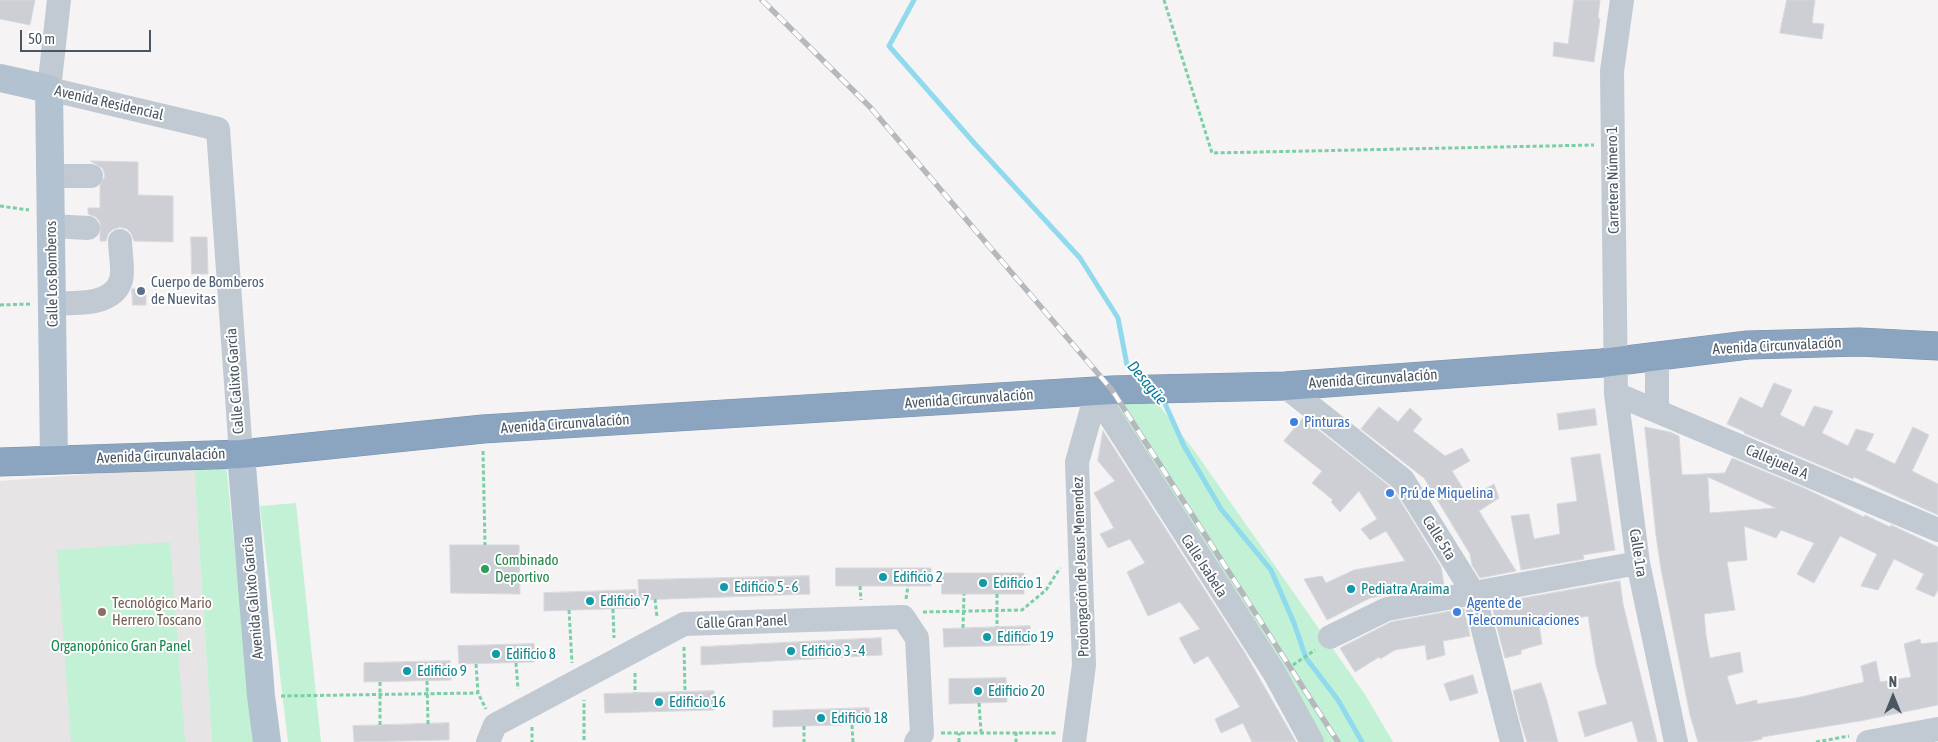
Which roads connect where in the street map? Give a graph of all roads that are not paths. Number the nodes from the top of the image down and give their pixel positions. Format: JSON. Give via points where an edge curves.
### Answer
{"nodes":[{"id":1,"x":59,"y":0,"type":"edge"},
{"id":2,"x":1622,"y":0,"type":"edge"},
{"id":3,"x":0,"y":78,"type":"edge"},
{"id":4,"x":49,"y":89,"type":"junction"},
{"id":5,"x":218,"y":129,"type":"joint"},
{"id":6,"x":50,"y":176,"type":"junction"},
{"id":7,"x":91,"y":176,"type":"dead end"},
{"id":8,"x":51,"y":220,"type":"junction"},
{"id":9,"x":88,"y":228,"type":"dead end"},
{"id":10,"x":120,"y":241,"type":"dead end"},
{"id":11,"x":52,"y":303,"type":"junction"},
{"id":12,"x":1938,"y":346,"type":"edge"},
{"id":13,"x":1657,"y":356,"type":"junction"},
{"id":14,"x":1615,"y":361,"type":"junction"},
{"id":15,"x":1285,"y":386,"type":"junction"},
{"id":16,"x":1095,"y":393,"type":"junction"},
{"id":17,"x":1616,"y":394,"type":"junction"},
{"id":18,"x":1657,"y":411,"type":"junction"},
{"id":19,"x":240,"y":454,"type":"junction"},
{"id":20,"x":54,"y":460,"type":"junction"},
{"id":21,"x":0,"y":462,"type":"edge"},
{"id":22,"x":1938,"y":530,"type":"edge"},
{"id":23,"x":1638,"y":563,"type":"junction"},
{"id":24,"x":1474,"y":594,"type":"junction"},
{"id":25,"x":1330,"y":637,"type":"road end"},
{"id":26,"x":1938,"y":729,"type":"edge"},
{"id":27,"x":491,"y":733,"type":"edge"},
{"id":28,"x":919,"y":738,"type":"edge"},
{"id":29,"x":267,"y":742,"type":"edge"},
{"id":30,"x":1074,"y":742,"type":"edge"},
{"id":31,"x":1312,"y":742,"type":"edge"},
{"id":32,"x":1512,"y":742,"type":"edge"},
{"id":33,"x":1676,"y":742,"type":"edge"},
{"id":34,"x":1868,"y":742,"type":"edge"}],
"edges":[{"from":1,"to":4,"type":"street"},
{"from":2,"to":14,"type":"street","name":"Carretera Número 1","via":[[1612,72]]},
{"from":3,"to":4,"type":"main road","name":"Avenida Residencial"},
{"from":4,"to":5,"type":"street","name":"Avenida Residencial"},
{"from":4,"to":6,"type":"main road","name":"Calle Los Bomberos"},
{"from":5,"to":19,"type":"street","name":"Calle Calixto García"},
{"from":6,"to":7,"type":"street"},
{"from":6,"to":8,"type":"main road","name":"Calle Los Bomberos"},
{"from":8,"to":9,"type":"street"},
{"from":8,"to":11,"type":"main road","name":"Calle Los Bomberos"},
{"from":10,"to":11,"type":"street","via":[[122,280],[110,295],[84,303]]},
{"from":11,"to":20,"type":"main road","name":"Calle Los Bomberos"},
{"from":12,"to":13,"type":"highway","name":"Avenida Circunvalación","via":[[1859,342],[1748,345]]},
{"from":13,"to":14,"type":"highway","name":"Avenida Circunvalación"},
{"from":13,"to":18,"type":"street"},
{"from":14,"to":15,"type":"highway","name":"Avenida Circunvalación"},
{"from":14,"to":17,"type":"street","name":"Calle 1ra"},
{"from":15,"to":16,"type":"highway","name":"Avenida Circunvalación"},
{"from":15,"to":24,"type":"street","name":"Calle 5ta","via":[[1403,480]]},
{"from":16,"to":19,"type":"highway","name":"Avenida Circunvalación","via":[[482,429]]},
{"from":16,"to":30,"type":"street","name":"Prolongación de Jesus Menendez","via":[[1077,462],[1084,665]]},
{"from":16,"to":31,"type":"street","name":"Calle Isabela","via":[[1275,674]]},
{"from":17,"to":18,"type":"street","name":"Callejuela A"},
{"from":17,"to":23,"type":"street","name":"Calle 1ra"},
{"from":18,"to":22,"type":"street","name":"Callejuela A"},
{"from":19,"to":20,"type":"highway","name":"Avenida Circunvalación"},
{"from":19,"to":29,"type":"main road","name":"Avenida Calixto García"},
{"from":20,"to":21,"type":"highway","name":"Avenida Circunvalación"},
{"from":23,"to":24,"type":"street"},
{"from":23,"to":33,"type":"street","name":"Calle 1ra"},
{"from":24,"to":25,"type":"street","via":[[1387,609]]},
{"from":24,"to":32,"type":"street","name":"Calle 5ta"},
{"from":26,"to":34,"type":"street"},
{"from":27,"to":28,"type":"street","name":"Calle Gran Panel","via":[[519,712],[684,624],[903,617],[917,638]]}]}
